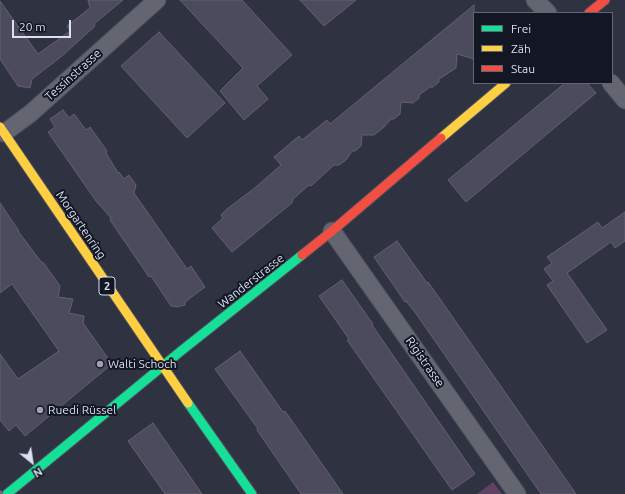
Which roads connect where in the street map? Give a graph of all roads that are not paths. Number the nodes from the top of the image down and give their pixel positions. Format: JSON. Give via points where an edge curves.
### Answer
{"nodes":[{"id":1,"x":157,"y":0,"type":"edge"},
{"id":2,"x":535,"y":0,"type":"edge"},
{"id":3,"x":605,"y":0,"type":"edge"},
{"id":4,"x":547,"y":12,"type":"edge"},
{"id":5,"x":590,"y":12,"type":"edge"},
{"id":6,"x":505,"y":84,"type":"edge"},
{"id":7,"x":612,"y":84,"type":"edge"},
{"id":8,"x":625,"y":100,"type":"edge"},
{"id":9,"x":2,"y":130,"type":"edge"},
{"id":10,"x":332,"y":231,"type":"junction"},
{"id":11,"x":162,"y":367,"type":"junction"},
{"id":12,"x":7,"y":494,"type":"edge"},
{"id":13,"x":252,"y":494,"type":"edge"},
{"id":14,"x":517,"y":494,"type":"edge"}],
"edges":[{"from":1,"to":9,"type":"street","name":"Tessinstrasse","via":[[30,113]]},
{"from":2,"to":4,"type":"street"},
{"from":3,"to":5,"type":"street"},
{"from":6,"to":10,"type":"street","name":"Wanderstrasse"},
{"from":7,"to":8,"type":"street"},
{"from":9,"to":11,"type":"street","name":"Morgartenring","number":"2"},
{"from":10,"to":11,"type":"street","name":"Wanderstrasse"},
{"from":10,"to":14,"type":"street","name":"Rigistrasse"},
{"from":11,"to":12,"type":"street","name":"Wanderstrasse"},
{"from":11,"to":13,"type":"street","name":"Morgartenring","number":"2"}]}
